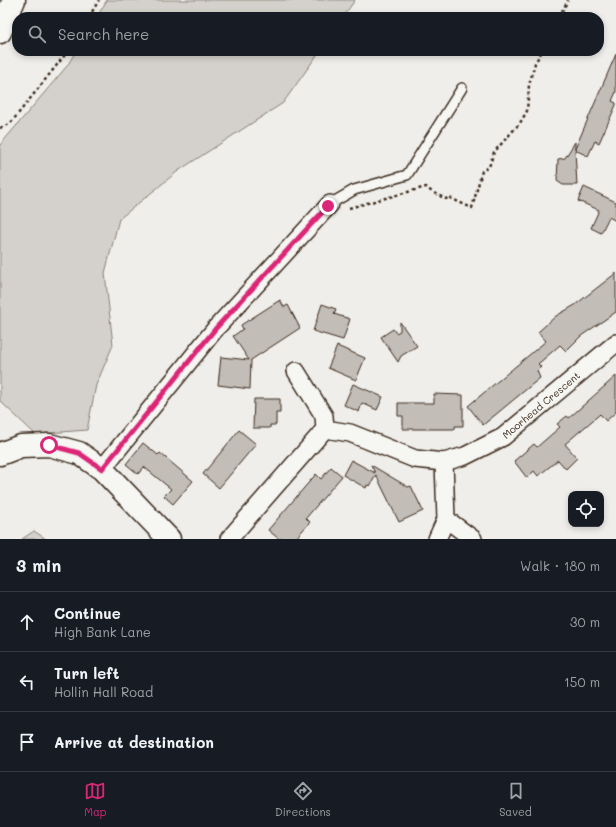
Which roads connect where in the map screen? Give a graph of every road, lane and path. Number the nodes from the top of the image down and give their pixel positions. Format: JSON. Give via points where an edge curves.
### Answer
{"nodes":[{"id":1,"x":14,"y":0,"type":"edge"},
{"id":2,"x":99,"y":0,"type":"edge"},
{"id":3,"x":568,"y":0,"type":"edge"},
{"id":4,"x":91,"y":12,"type":"edge"},
{"id":5,"x":562,"y":12,"type":"edge"},
{"id":6,"x":0,"y":32,"type":"edge"},
{"id":7,"x":64,"y":56,"type":"edge"},
{"id":8,"x":539,"y":56,"type":"edge"},
{"id":9,"x":462,"y":88,"type":"dead end"},
{"id":10,"x":0,"y":128,"type":"edge"},
{"id":11,"x":329,"y":205,"type":"junction"},
{"id":12,"x":616,"y":343,"type":"edge"},
{"id":13,"x":296,"y":371,"type":"dead end"},
{"id":14,"x":325,"y":429,"type":"junction"},
{"id":15,"x":0,"y":454,"type":"edge"},
{"id":16,"x":444,"y":462,"type":"junction"},
{"id":17,"x":102,"y":469,"type":"junction"},
{"id":18,"x":446,"y":519,"type":"junction"},
{"id":19,"x":169,"y":539,"type":"edge"},
{"id":20,"x":229,"y":539,"type":"edge"},
{"id":21,"x":437,"y":539,"type":"edge"},
{"id":22,"x":473,"y":539,"type":"edge"}],
"edges":[{"from":1,"to":6,"type":"street"},
{"from":2,"to":4,"type":"path"},
{"from":3,"to":5,"type":"path"},
{"from":7,"to":10,"type":"path","via":[[10,124]]},
{"from":8,"to":11,"type":"path","via":[[529,85],[527,111],[520,123],[494,152],[489,167],[482,171],[472,208],[448,197],[446,199],[426,187],[340,210]]},
{"from":9,"to":11,"type":"lane","via":[[407,175],[354,190]]},
{"from":11,"to":17,"type":"street","via":[[216,328]]},
{"from":12,"to":16,"type":"street","name":"Moorhead Crescent","via":[[503,438],[465,456]]},
{"from":13,"to":14,"type":"street","via":[[324,416]]},
{"from":14,"to":16,"type":"street","name":"Moorhead Crescent","via":[[350,432],[416,459]]},
{"from":14,"to":20,"type":"street"},
{"from":15,"to":17,"type":"street","via":[[21,446],[49,445],[79,453]]},
{"from":16,"to":18,"type":"street"},
{"from":17,"to":19,"type":"street"},
{"from":18,"to":21,"type":"street"},
{"from":18,"to":22,"type":"street"}]}
